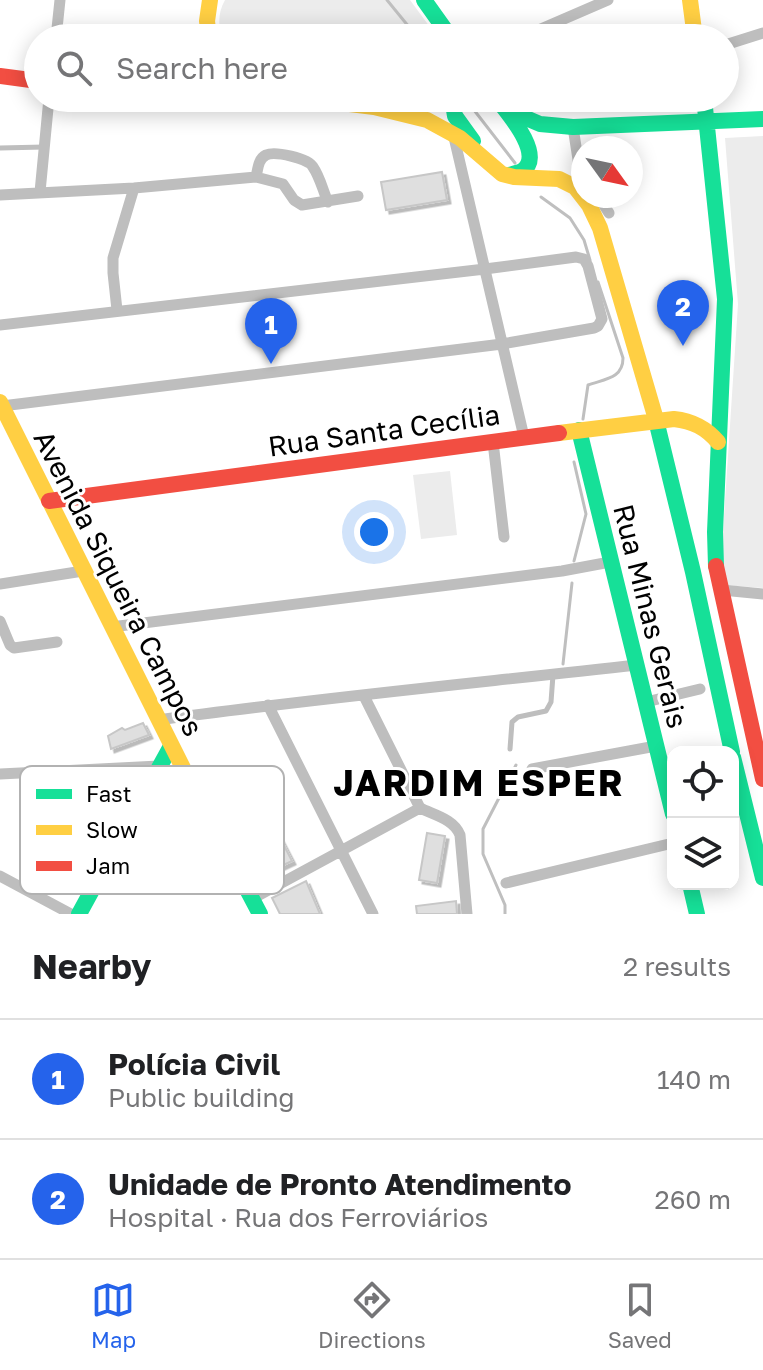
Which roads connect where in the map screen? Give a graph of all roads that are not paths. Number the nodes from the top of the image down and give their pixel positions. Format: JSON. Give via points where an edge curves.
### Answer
{"nodes":[{"id":1,"x":60,"y":0,"type":"edge"},
{"id":2,"x":210,"y":0,"type":"edge"},
{"id":3,"x":424,"y":0,"type":"edge"},
{"id":4,"x":608,"y":0,"type":"edge"},
{"id":5,"x":690,"y":0,"type":"edge"},
{"id":6,"x":57,"y":24,"type":"edge"},
{"id":7,"x":207,"y":24,"type":"edge"},
{"id":8,"x":441,"y":24,"type":"edge"},
{"id":9,"x":552,"y":24,"type":"edge"},
{"id":10,"x":693,"y":24,"type":"edge"},
{"id":11,"x":763,"y":33,"type":"edge"},
{"id":12,"x":739,"y":41,"type":"edge"},
{"id":13,"x":0,"y":76,"type":"edge"},
{"id":14,"x":24,"y":79,"type":"edge"},
{"id":15,"x":48,"y":112,"type":"edge"},
{"id":16,"x":394,"y":112,"type":"edge"},
{"id":17,"x":453,"y":112,"type":"edge"},
{"id":18,"x":505,"y":112,"type":"edge"},
{"id":19,"x":516,"y":112,"type":"edge"},
{"id":20,"x":706,"y":112,"type":"edge"},
{"id":21,"x":763,"y":119,"type":"edge"},
{"id":22,"x":707,"y":122,"type":"junction"},
{"id":23,"x":573,"y":127,"type":"junction"},
{"id":24,"x":453,"y":132,"type":"junction"},
{"id":25,"x":574,"y":136,"type":"edge"},
{"id":26,"x":45,"y":147,"type":"junction"},
{"id":27,"x":0,"y":148,"type":"edge"},
{"id":28,"x":486,"y":160,"type":"junction"},
{"id":29,"x":507,"y":175,"type":"junction"},
{"id":30,"x":256,"y":177,"type":"junction"},
{"id":31,"x":134,"y":188,"type":"junction"},
{"id":32,"x":40,"y":192,"type":"junction"},
{"id":33,"x":0,"y":195,"type":"edge"},
{"id":34,"x":358,"y":196,"type":"dead end"},
{"id":35,"x":328,"y":202,"type":"junction"},
{"id":36,"x":606,"y":208,"type":"edge"},
{"id":37,"x":609,"y":213,"type":"dead end"},
{"id":38,"x":485,"y":269,"type":"junction"},
{"id":39,"x":117,"y":310,"type":"junction"},
{"id":40,"x":0,"y":325,"type":"edge"},
{"id":41,"x":502,"y":344,"type":"junction"},
{"id":42,"x":1,"y":404,"type":"edge"},
{"id":43,"x":658,"y":420,"type":"junction"},
{"id":44,"x":579,"y":430,"type":"junction"},
{"id":45,"x":8,"y":435,"type":"edge"},
{"id":46,"x":524,"y":437,"type":"junction"},
{"id":47,"x":493,"y":442,"type":"junction"},
{"id":48,"x":718,"y":442,"type":"junction"},
{"id":49,"x":49,"y":501,"type":"junction"},
{"id":50,"x":504,"y":537,"type":"dead end"},
{"id":51,"x":610,"y":562,"type":"junction"},
{"id":52,"x":83,"y":571,"type":"junction"},
{"id":53,"x":0,"y":584,"type":"edge"},
{"id":54,"x":722,"y":590,"type":"junction"},
{"id":55,"x":763,"y":594,"type":"edge"},
{"id":56,"x":0,"y":621,"type":"edge"},
{"id":57,"x":111,"y":627,"type":"junction"},
{"id":58,"x":57,"y":642,"type":"dead end"},
{"id":59,"x":637,"y":665,"type":"junction"},
{"id":60,"x":553,"y":674,"type":"junction"},
{"id":61,"x":700,"y":689,"type":"dead end"},
{"id":62,"x":364,"y":696,"type":"junction"},
{"id":63,"x":646,"y":702,"type":"junction"},
{"id":64,"x":268,"y":705,"type":"junction"},
{"id":65,"x":158,"y":720,"type":"junction"},
{"id":66,"x":171,"y":746,"type":"junction"},
{"id":67,"x":656,"y":746,"type":"junction"},
{"id":68,"x":730,"y":746,"type":"edge"},
{"id":69,"x":510,"y":749,"type":"dead end"},
{"id":70,"x":159,"y":766,"type":"edge"},
{"id":71,"x":182,"y":766,"type":"edge"},
{"id":72,"x":532,"y":769,"type":"dead end"},
{"id":73,"x":20,"y":773,"type":"edge"},
{"id":74,"x":0,"y":774,"type":"edge"},
{"id":75,"x":763,"y":779,"type":"edge"},
{"id":76,"x":739,"y":783,"type":"edge"},
{"id":77,"x":667,"y":790,"type":"edge"},
{"id":78,"x":420,"y":808,"type":"junction"},
{"id":79,"x":667,"y":844,"type":"edge"},
{"id":80,"x":342,"y":850,"type":"junction"},
{"id":81,"x":0,"y":876,"type":"edge"},
{"id":82,"x":763,"y":878,"type":"edge"},
{"id":83,"x":506,"y":883,"type":"dead end"},
{"id":84,"x":20,"y":887,"type":"edge"},
{"id":85,"x":284,"y":888,"type":"edge"},
{"id":86,"x":691,"y":890,"type":"edge"},
{"id":87,"x":34,"y":894,"type":"edge"},
{"id":88,"x":90,"y":894,"type":"edge"},
{"id":89,"x":274,"y":894,"type":"edge"},
{"id":90,"x":256,"y":906,"type":"edge"},
{"id":91,"x":71,"y":914,"type":"edge"},
{"id":92,"x":79,"y":914,"type":"edge"},
{"id":93,"x":373,"y":914,"type":"edge"},
{"id":94,"x":467,"y":914,"type":"edge"},
{"id":95,"x":697,"y":914,"type":"edge"}],
"edges":[{"from":1,"to":6,"type":"street"},
{"from":2,"to":7,"type":"street"},
{"from":3,"to":8,"type":"street"},
{"from":4,"to":9,"type":"street"},
{"from":5,"to":10,"type":"street"},
{"from":11,"to":12,"type":"street"},
{"from":13,"to":14,"type":"street"},
{"from":15,"to":26,"type":"street"},
{"from":16,"to":24,"type":"street"},
{"from":17,"to":28,"type":"street"},
{"from":18,"to":29,"type":"street","via":[[531,150],[523,171]]},
{"from":19,"to":23,"type":"street","via":[[540,124]]},
{"from":20,"to":22,"type":"street"},
{"from":21,"to":22,"type":"street"},
{"from":22,"to":23,"type":"street"},
{"from":22,"to":48,"type":"street","via":[[725,299]]},
{"from":23,"to":25,"type":"street"},
{"from":24,"to":28,"type":"street"},
{"from":24,"to":38,"type":"street"},
{"from":26,"to":27,"type":"lane"},
{"from":26,"to":32,"type":"street"},
{"from":28,"to":29,"type":"street"},
{"from":29,"to":43,"type":"street","via":[[559,179],[586,200],[606,248]]},
{"from":30,"to":31,"type":"street"},
{"from":30,"to":35,"type":"street","via":[[283,184],[302,205]]},
{"from":30,"to":35,"type":"street","via":[[263,156],[300,158],[313,167]]},
{"from":31,"to":32,"type":"street"},
{"from":31,"to":39,"type":"street","via":[[113,258]]},
{"from":32,"to":33,"type":"street"},
{"from":34,"to":35,"type":"street"},
{"from":36,"to":37,"type":"street"},
{"from":38,"to":39,"type":"street"},
{"from":38,"to":41,"type":"street"},
{"from":38,"to":41,"type":"street","via":[[584,259],[602,316],[594,328]]},
{"from":39,"to":40,"type":"street"},
{"from":41,"to":42,"type":"street"},
{"from":41,"to":46,"type":"street"},
{"from":42,"to":45,"type":"street","name":"Avenida Siqueira Campos"},
{"from":43,"to":44,"type":"street","name":"Rua Santa Cecília"},
{"from":43,"to":48,"type":"street","name":"Rua Santa Cecília","via":[[689,420]]},
{"from":43,"to":68,"type":"street"},
{"from":44,"to":46,"type":"street","name":"Rua Santa Cecília"},
{"from":44,"to":51,"type":"street","name":"Rua Minas Gerais"},
{"from":45,"to":49,"type":"street","name":"Avenida Siqueira Campos"},
{"from":46,"to":47,"type":"street","name":"Rua Santa Cecília"},
{"from":47,"to":49,"type":"street","name":"Rua Santa Cecília"},
{"from":47,"to":50,"type":"street"},
{"from":48,"to":54,"type":"street","via":[[715,563]]},
{"from":49,"to":52,"type":"street","name":"Avenida Siqueira Campos"},
{"from":51,"to":57,"type":"street"},
{"from":51,"to":59,"type":"street","name":"Rua Minas Gerais"},
{"from":52,"to":53,"type":"street"},
{"from":52,"to":57,"type":"street","name":"Avenida Siqueira Campos"},
{"from":54,"to":55,"type":"street"},
{"from":54,"to":75,"type":"street"},
{"from":56,"to":58,"type":"street","via":[[14,648]]},
{"from":57,"to":65,"type":"street","name":"Avenida Siqueira Campos"},
{"from":59,"to":60,"type":"street"},
{"from":59,"to":63,"type":"street","name":"Rua Minas Gerais"},
{"from":60,"to":62,"type":"street"},
{"from":60,"to":69,"type":"lane","via":[[546,711],[512,722]]},
{"from":61,"to":63,"type":"street"},
{"from":62,"to":64,"type":"street"},
{"from":62,"to":78,"type":"street"},
{"from":63,"to":67,"type":"street","name":"Rua Minas Gerais"},
{"from":64,"to":65,"type":"street"},
{"from":64,"to":80,"type":"street"},
{"from":65,"to":66,"type":"street","name":"Avenida Siqueira Campos"},
{"from":66,"to":70,"type":"street"},
{"from":66,"to":71,"type":"street","name":"Avenida Siqueira Campos"},
{"from":67,"to":72,"type":"street"},
{"from":67,"to":77,"type":"street","name":"Rua Minas Gerais"},
{"from":73,"to":74,"type":"street"},
{"from":76,"to":82,"type":"street"},
{"from":78,"to":80,"type":"street"},
{"from":78,"to":94,"type":"street","via":[[458,829]]},
{"from":79,"to":83,"type":"street"},
{"from":80,"to":85,"type":"street"},
{"from":80,"to":93,"type":"street"},
{"from":81,"to":84,"type":"street"},
{"from":86,"to":95,"type":"street"},
{"from":87,"to":91,"type":"street"},
{"from":88,"to":92,"type":"street"},
{"from":89,"to":90,"type":"street"}]}
